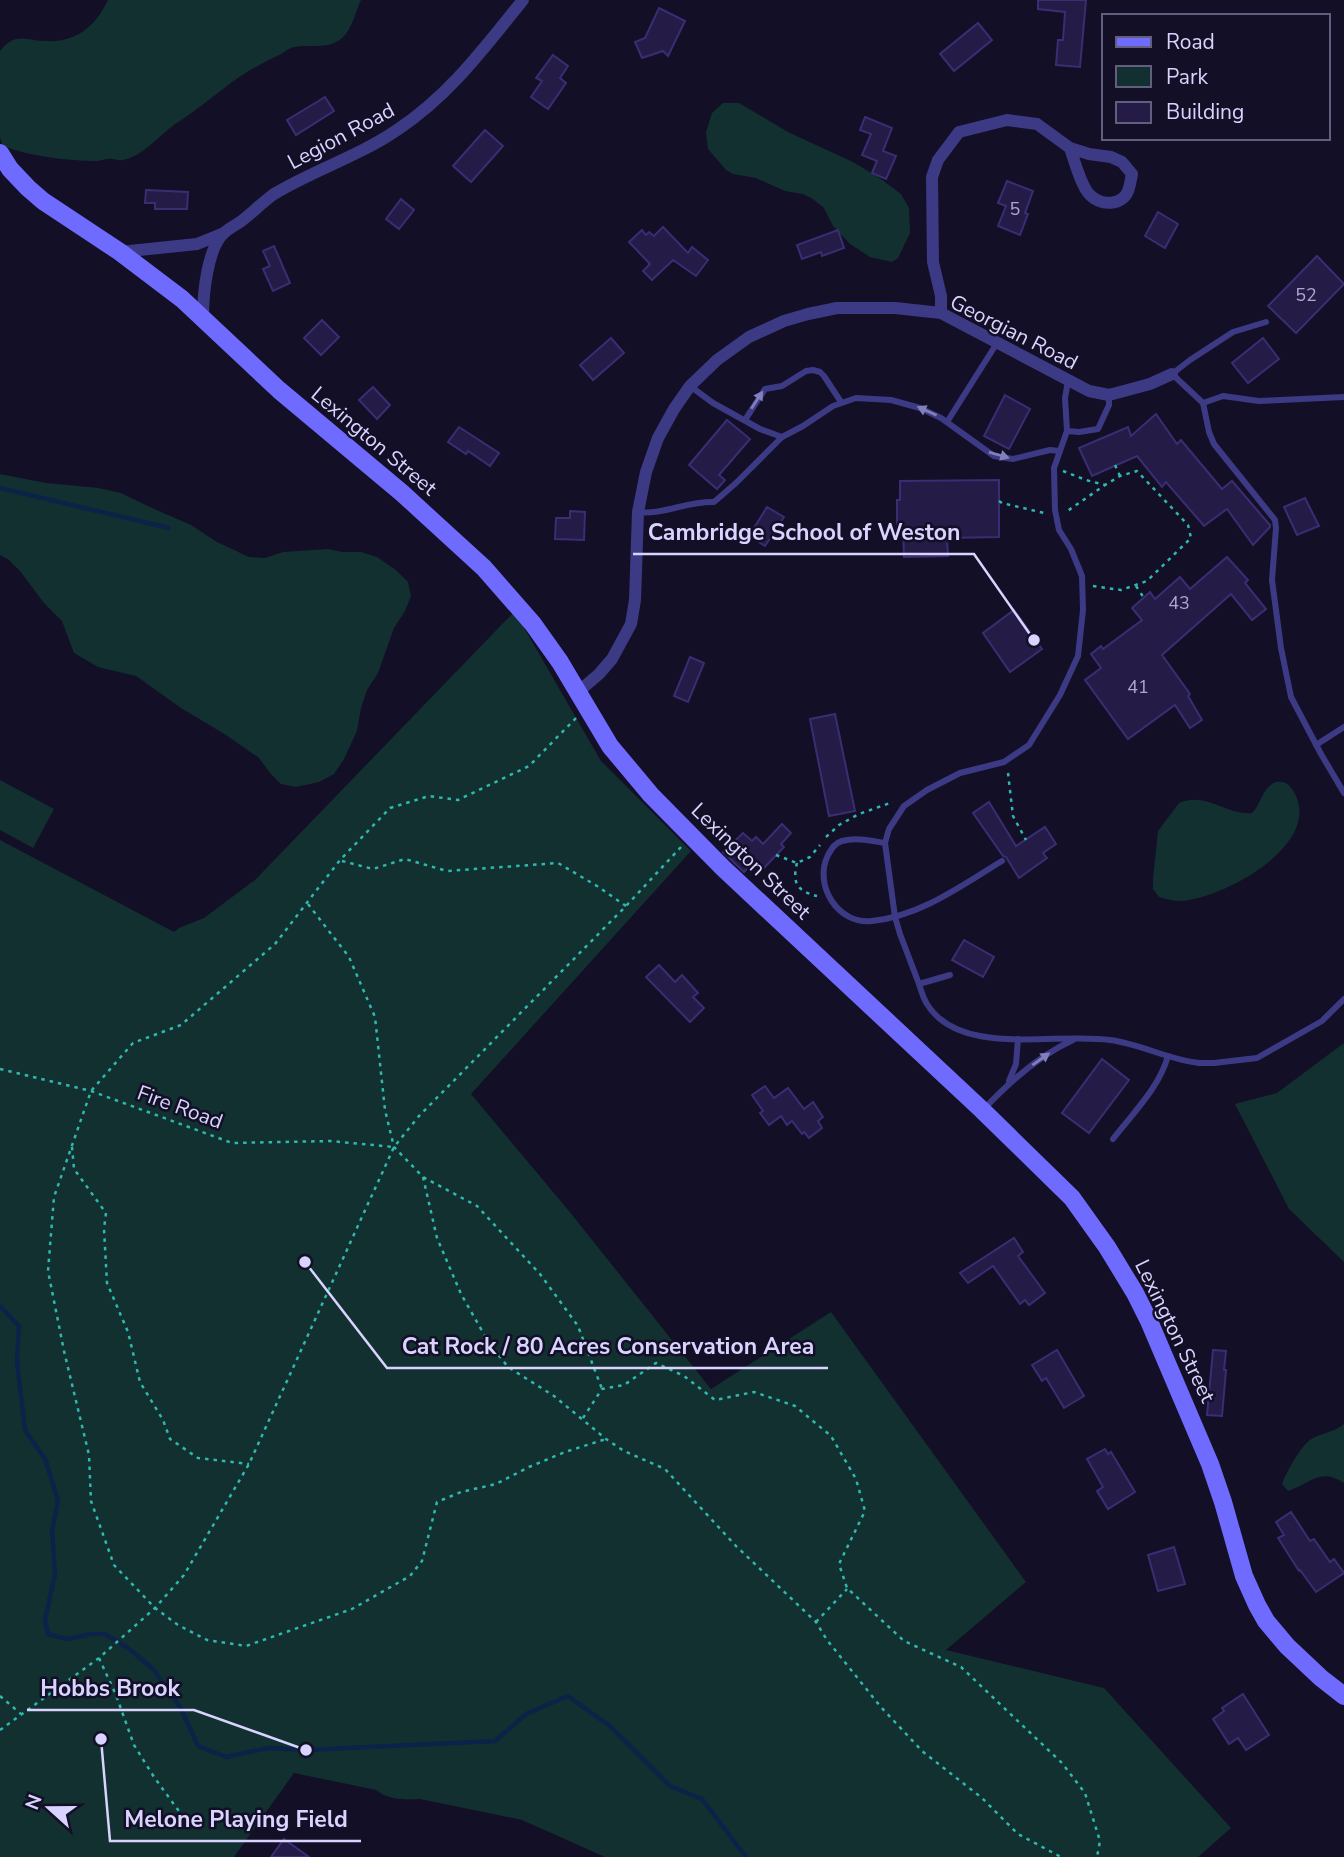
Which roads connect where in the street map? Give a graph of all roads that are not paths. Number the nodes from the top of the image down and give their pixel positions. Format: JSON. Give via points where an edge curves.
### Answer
{"nodes":[{"id":1,"x":523,"y":0,"type":"edge"},
{"id":2,"x":1070,"y":148,"type":"junction"},
{"id":3,"x":0,"y":153,"type":"edge"},
{"id":4,"x":224,"y":233,"type":"junction"},
{"id":5,"x":120,"y":252,"type":"junction"},
{"id":6,"x":940,"y":313,"type":"junction"},
{"id":7,"x":203,"y":318,"type":"junction"},
{"id":8,"x":1266,"y":321,"type":"dead end"},
{"id":9,"x":997,"y":343,"type":"junction"},
{"id":10,"x":1172,"y":374,"type":"junction"},
{"id":11,"x":1068,"y":381,"type":"junction"},
{"id":12,"x":690,"y":386,"type":"junction"},
{"id":13,"x":1109,"y":395,"type":"junction"},
{"id":14,"x":1344,"y":397,"type":"edge"},
{"id":15,"x":841,"y":402,"type":"junction"},
{"id":16,"x":1203,"y":403,"type":"junction"},
{"id":17,"x":745,"y":420,"type":"junction"},
{"id":18,"x":947,"y":422,"type":"junction"},
{"id":19,"x":1067,"y":431,"type":"junction"},
{"id":20,"x":782,"y":437,"type":"junction"},
{"id":21,"x":1060,"y":451,"type":"junction"},
{"id":22,"x":638,"y":512,"type":"junction"},
{"id":23,"x":582,"y":699,"type":"junction"},
{"id":24,"x":1344,"y":727,"type":"edge"},
{"id":25,"x":1316,"y":745,"type":"junction"},
{"id":26,"x":1344,"y":793,"type":"edge"},
{"id":27,"x":885,"y":843,"type":"junction"},
{"id":28,"x":1002,"y":861,"type":"dead end"},
{"id":29,"x":895,"y":916,"type":"junction"},
{"id":30,"x":950,"y":975,"type":"dead end"},
{"id":31,"x":919,"y":984,"type":"junction"},
{"id":32,"x":1344,"y":999,"type":"edge"},
{"id":33,"x":1078,"y":1038,"type":"junction"},
{"id":34,"x":1018,"y":1039,"type":"junction"},
{"id":35,"x":1168,"y":1056,"type":"junction"},
{"id":36,"x":1006,"y":1085,"type":"junction"},
{"id":37,"x":982,"y":1110,"type":"junction"},
{"id":38,"x":1113,"y":1139,"type":"dead end"},
{"id":39,"x":1344,"y":1696,"type":"edge"}],
"edges":[{"from":1,"to":4,"type":"street","name":"Legion Road","via":[[472,64],[414,118],[380,141],[284,188]]},
{"from":2,"to":2,"type":"street","via":[[1122,162],[1132,174],[1128,192],[1119,202],[1106,203],[1090,195]]},
{"from":2,"to":6,"type":"street","via":[[1037,124],[1007,120],[959,132],[938,160],[932,177],[933,262]]},
{"from":3,"to":5,"type":"street","name":"Lexington Street","via":[[43,201]]},
{"from":4,"to":5,"type":"street","name":"Legion Road","via":[[197,243]]},
{"from":4,"to":7,"type":"street","name":"Legion Road","via":[[209,269]]},
{"from":5,"to":7,"type":"street","name":"Lexington Street"},
{"from":6,"to":9,"type":"street","name":"Georgian Road"},
{"from":6,"to":12,"type":"street","name":"Georgian Road","via":[[851,307],[795,318],[739,343]]},
{"from":7,"to":23,"type":"street","name":"Lexington Street","via":[[484,568],[533,624]]},
{"from":8,"to":10,"type":"lane","via":[[1233,332]]},
{"from":9,"to":11,"type":"street","name":"Georgian Road"},
{"from":9,"to":18,"type":"lane"},
{"from":10,"to":13,"type":"street"},
{"from":10,"to":16,"type":"lane"},
{"from":11,"to":13,"type":"street","name":"Georgian Road"},
{"from":11,"to":19,"type":"lane"},
{"from":12,"to":17,"type":"lane"},
{"from":12,"to":22,"type":"street","name":"Georgian Road","via":[[653,448]]},
{"from":13,"to":19,"type":"lane","via":[[1098,429]]},
{"from":14,"to":16,"type":"lane","via":[[1259,401],[1223,396]]},
{"from":17,"to":15,"type":"lane","one_way":true,"via":[[763,390],[813,370],[824,376]]},
{"from":18,"to":15,"type":"lane","one_way":true,"via":[[905,403],[856,398]]},
{"from":15,"to":20,"type":"lane"},
{"from":16,"to":25,"type":"lane","via":[[1214,444],[1275,520],[1272,580],[1281,648],[1291,697]]},
{"from":17,"to":20,"type":"lane"},
{"from":18,"to":21,"type":"lane","one_way":true,"via":[[994,456]]},
{"from":19,"to":21,"type":"lane"},
{"from":20,"to":22,"type":"lane","via":[[714,502]]},
{"from":21,"to":27,"type":"lane","via":[[1054,468],[1055,510],[1083,584],[1077,656],[1029,745],[1004,762],[960,772],[927,790],[904,806]]},
{"from":22,"to":23,"type":"street","name":"Georgian Road","via":[[631,624]]},
{"from":23,"to":37,"type":"street","name":"Lexington Street","via":[[624,765],[692,837]]},
{"from":24,"to":25,"type":"lane"},
{"from":25,"to":26,"type":"lane"},
{"from":27,"to":29,"type":"lane"},
{"from":27,"to":29,"type":"lane","via":[[857,839],[836,843],[825,862],[822,880],[834,905],[844,913],[870,922]]},
{"from":28,"to":29,"type":"lane","via":[[927,906]]},
{"from":29,"to":31,"type":"lane"},
{"from":30,"to":31,"type":"lane"},
{"from":31,"to":34,"type":"lane","via":[[927,1004],[950,1025],[981,1037]]},
{"from":32,"to":35,"type":"lane","via":[[1322,1021],[1256,1058],[1205,1063]]},
{"from":33,"to":34,"type":"lane"},
{"from":33,"to":35,"type":"lane","via":[[1111,1040]]},
{"from":36,"to":33,"type":"lane","one_way":true},
{"from":34,"to":36,"type":"lane","via":[[1015,1070]]},
{"from":35,"to":38,"type":"lane","via":[[1162,1074]]},
{"from":36,"to":37,"type":"lane"},
{"from":37,"to":39,"type":"street","name":"Lexington Street","via":[[1072,1198],[1107,1247],[1149,1321],[1202,1444],[1252,1596],[1279,1637]]}]}
